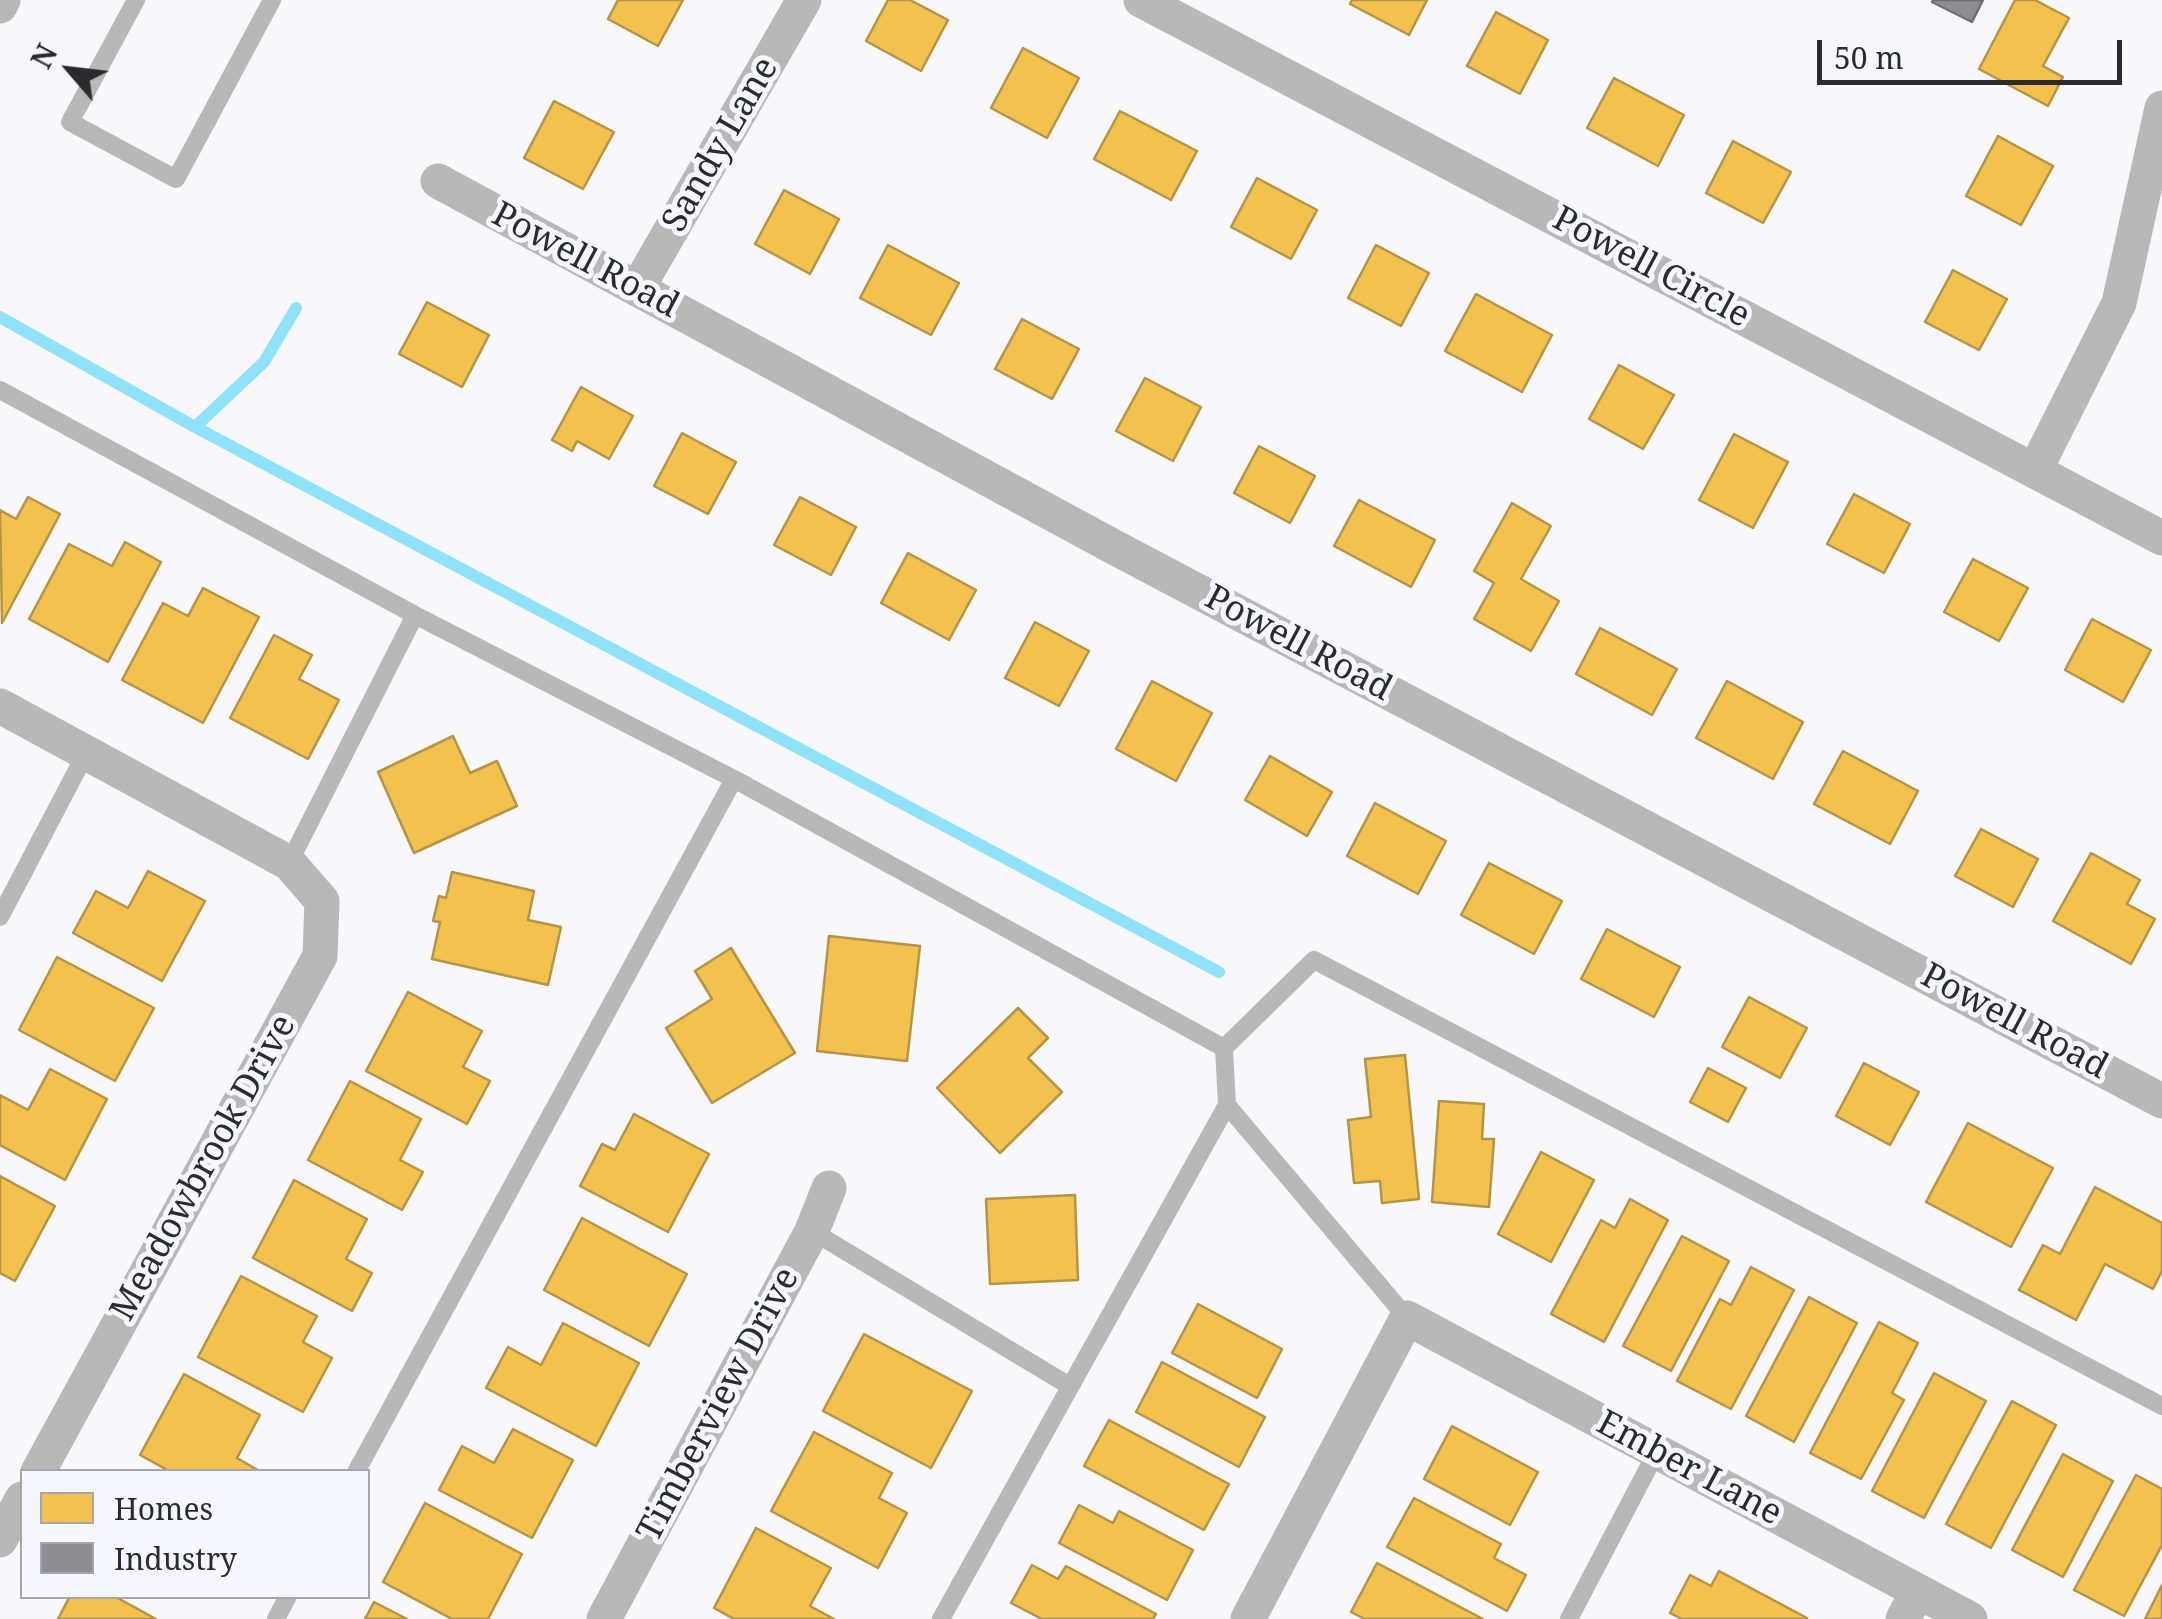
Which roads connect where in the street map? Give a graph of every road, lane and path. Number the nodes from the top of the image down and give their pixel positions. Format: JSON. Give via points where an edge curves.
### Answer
{"nodes":[{"id":1,"x":136,"y":0,"type":"edge"},
{"id":2,"x":272,"y":0,"type":"edge"},
{"id":3,"x":804,"y":0,"type":"edge"},
{"id":4,"x":1140,"y":0,"type":"edge"},
{"id":5,"x":2162,"y":108,"type":"edge"},
{"id":6,"x":438,"y":181,"type":"dead end"},
{"id":7,"x":638,"y":290,"type":"junction"},
{"id":8,"x":0,"y":390,"type":"edge"},
{"id":9,"x":2035,"y":470,"type":"junction"},
{"id":10,"x":2162,"y":538,"type":"edge"},
{"id":11,"x":416,"y":615,"type":"junction"},
{"id":12,"x":0,"y":706,"type":"edge"},
{"id":13,"x":86,"y":753,"type":"junction"},
{"id":14,"x":734,"y":780,"type":"junction"},
{"id":15,"x":289,"y":864,"type":"junction"},
{"id":16,"x":0,"y":918,"type":"edge"},
{"id":17,"x":1224,"y":1048,"type":"junction"},
{"id":18,"x":2162,"y":1100,"type":"edge"},
{"id":19,"x":1227,"y":1105,"type":"junction"},
{"id":20,"x":829,"y":1188,"type":"dead end"},
{"id":21,"x":812,"y":1231,"type":"junction"},
{"id":22,"x":1407,"y":1318,"type":"junction"},
{"id":23,"x":1068,"y":1385,"type":"junction"},
{"id":24,"x":2162,"y":1406,"type":"edge"},
{"id":25,"x":1656,"y":1451,"type":"junction"},
{"id":26,"x":40,"y":1469,"type":"edge"},
{"id":27,"x":358,"y":1469,"type":"edge"},
{"id":28,"x":20,"y":1503,"type":"edge"},
{"id":29,"x":0,"y":1540,"type":"edge"},
{"id":30,"x":1910,"y":1605,"type":"edge"},
{"id":31,"x":604,"y":1619,"type":"edge"},
{"id":32,"x":940,"y":1619,"type":"edge"},
{"id":33,"x":1248,"y":1619,"type":"edge"},
{"id":34,"x":1569,"y":1619,"type":"edge"},
{"id":35,"x":1970,"y":1619,"type":"edge"}],
"edges":[{"from":1,"to":2,"type":"lane","via":[[70,122],[176,179]]},
{"from":3,"to":7,"type":"street","name":"Sandy Lane"},
{"from":4,"to":9,"type":"street","name":"Powell Circle"},
{"from":5,"to":9,"type":"street","via":[[2120,303]]},
{"from":6,"to":7,"type":"street","name":"Powell Road"},
{"from":7,"to":18,"type":"street","name":"Powell Road"},
{"from":8,"to":11,"type":"lane"},
{"from":9,"to":10,"type":"street","name":"Powell Circle"},
{"from":11,"to":14,"type":"lane"},
{"from":11,"to":15,"type":"lane"},
{"from":12,"to":13,"type":"street","name":"Meadowbrook Drive"},
{"from":13,"to":15,"type":"street","name":"Meadowbrook Drive"},
{"from":13,"to":16,"type":"lane"},
{"from":14,"to":17,"type":"lane"},
{"from":14,"to":27,"type":"lane"},
{"from":15,"to":26,"type":"street","name":"Meadowbrook Drive","via":[[322,901],[320,956]]},
{"from":17,"to":19,"type":"lane"},
{"from":17,"to":24,"type":"lane","via":[[1314,960]]},
{"from":19,"to":22,"type":"lane"},
{"from":19,"to":23,"type":"lane"},
{"from":20,"to":21,"type":"street","name":"Timberview Drive"},
{"from":21,"to":23,"type":"lane"},
{"from":21,"to":31,"type":"street","name":"Timberview Drive"},
{"from":22,"to":25,"type":"street","name":"Ember Lane"},
{"from":22,"to":33,"type":"street"},
{"from":23,"to":32,"type":"lane"},
{"from":25,"to":30,"type":"street","name":"Ember Lane"},
{"from":25,"to":34,"type":"lane"},
{"from":28,"to":29,"type":"street"},
{"from":30,"to":35,"type":"street","name":"Ember Lane"}]}
